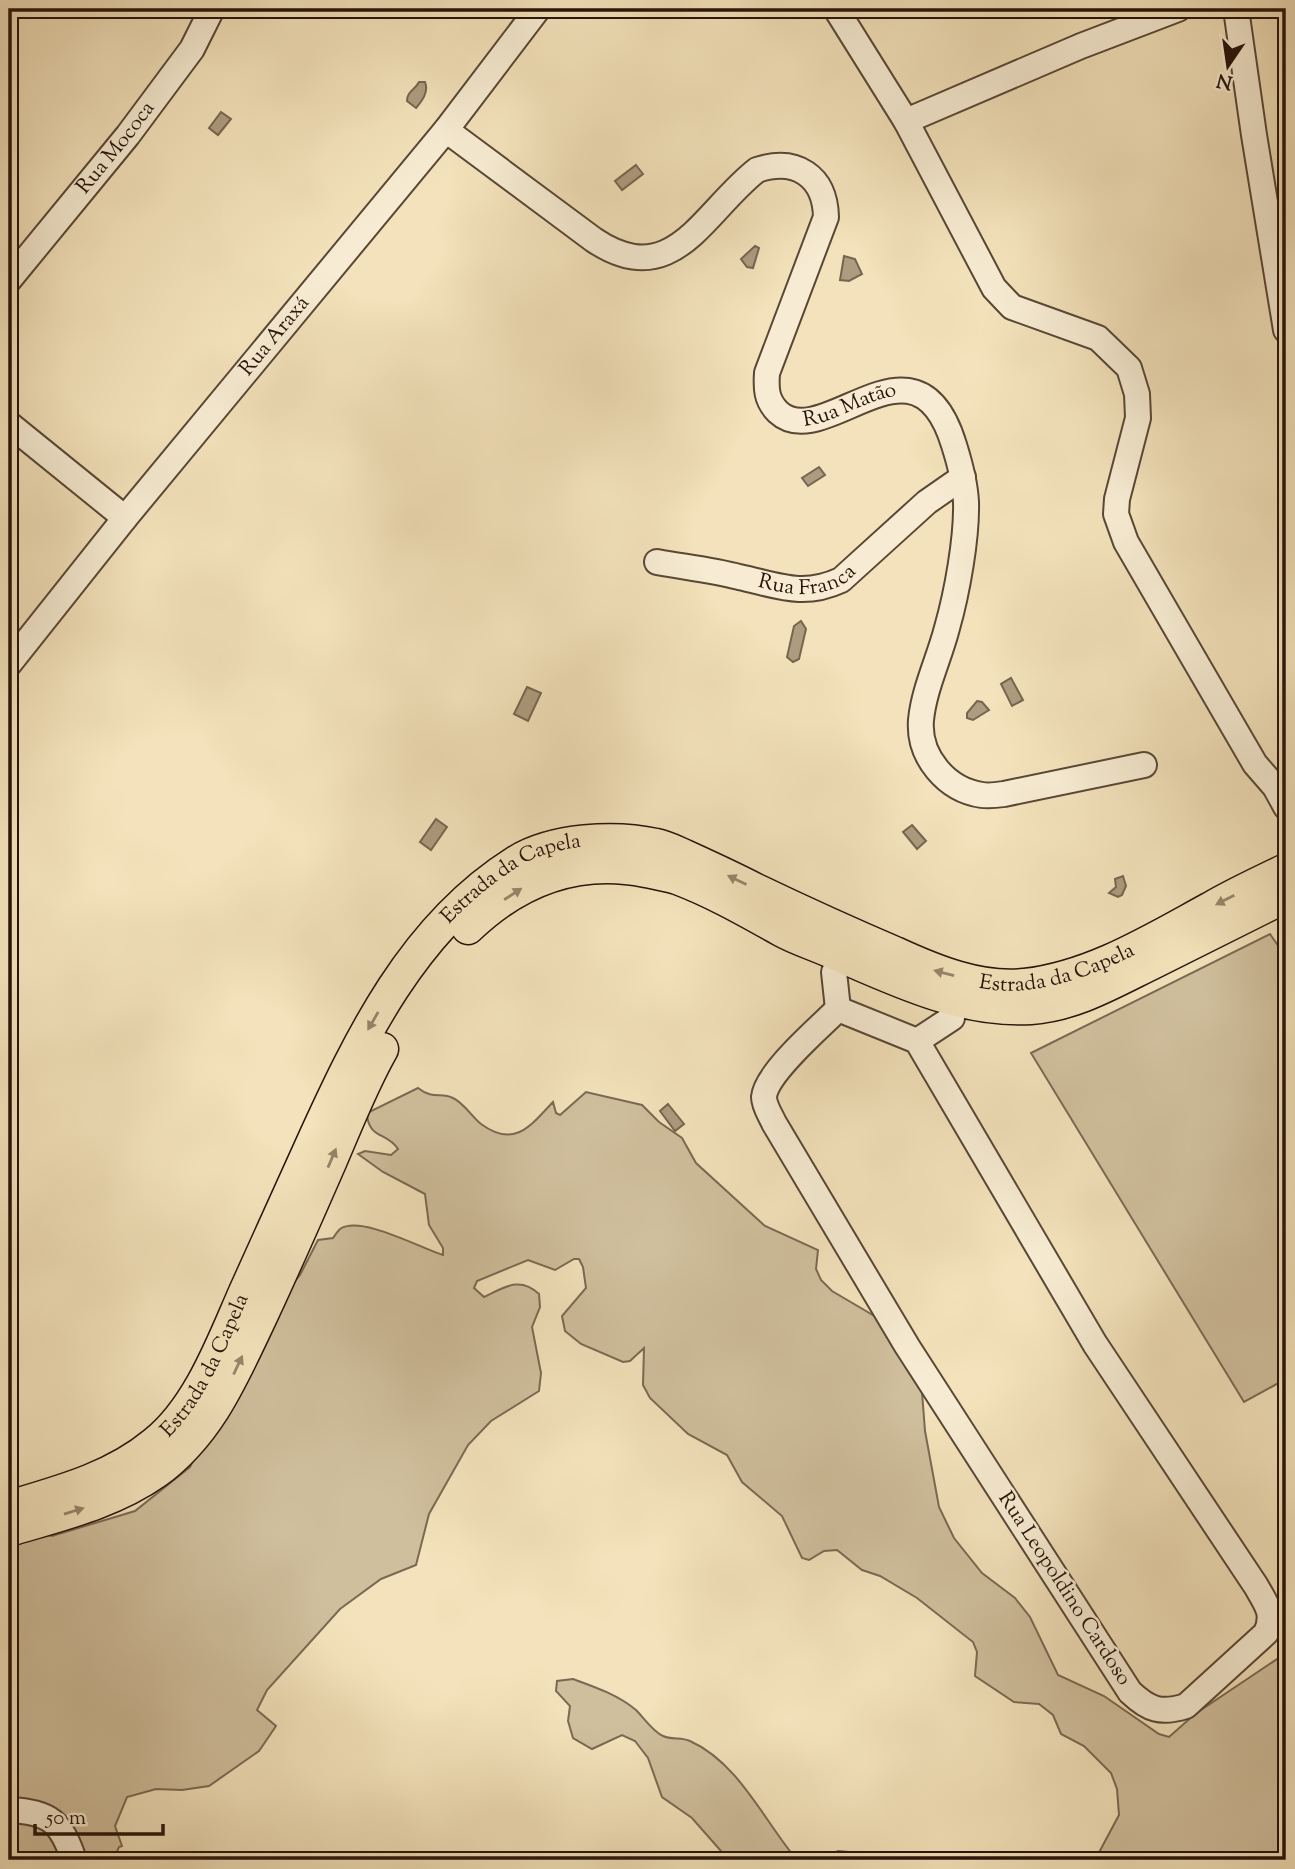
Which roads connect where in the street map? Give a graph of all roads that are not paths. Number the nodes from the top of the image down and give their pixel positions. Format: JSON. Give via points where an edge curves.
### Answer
{"nodes":[{"id":1,"x":212,"y":9,"type":"edge"},
{"id":2,"x":538,"y":9,"type":"edge"},
{"id":3,"x":836,"y":9,"type":"edge"},
{"id":4,"x":1178,"y":9,"type":"edge"},
{"id":5,"x":1236,"y":9,"type":"edge"},
{"id":6,"x":906,"y":121,"type":"junction"},
{"id":7,"x":446,"y":130,"type":"junction"},
{"id":8,"x":9,"y":280,"type":"edge"},
{"id":9,"x":1286,"y":330,"type":"edge"},
{"id":10,"x":9,"y":424,"type":"edge"},
{"id":11,"x":963,"y":477,"type":"junction"},
{"id":12,"x":125,"y":518,"type":"junction"},
{"id":13,"x":657,"y":562,"type":"dead end"},
{"id":14,"x":9,"y":664,"type":"edge"},
{"id":15,"x":1144,"y":765,"type":"dead end"},
{"id":16,"x":1286,"y":807,"type":"edge"},
{"id":17,"x":1286,"y":870,"type":"edge"},
{"id":18,"x":1286,"y":896,"type":"edge"},
{"id":19,"x":791,"y":923,"type":"junction"},
{"id":20,"x":834,"y":972,"type":"junction"},
{"id":21,"x":1010,"y":1007,"type":"junction"},
{"id":22,"x":838,"y":1009,"type":"junction"},
{"id":23,"x":952,"y":1018,"type":"junction"},
{"id":24,"x":917,"y":1041,"type":"junction"},
{"id":25,"x":9,"y":1507,"type":"edge"},
{"id":26,"x":9,"y":1530,"type":"edge"},
{"id":27,"x":9,"y":1810,"type":"edge"},
{"id":28,"x":74,"y":1860,"type":"edge"}],
"edges":[{"from":1,"to":8,"type":"street","name":"Rua Mococa","via":[[192,49],[128,135]]},
{"from":2,"to":7,"type":"street","name":"Rua Araxá"},
{"from":3,"to":6,"type":"street"},
{"from":4,"to":6,"type":"street"},
{"from":5,"to":9,"type":"street"},
{"from":6,"to":16,"type":"street","via":[[1005,302],[1098,338],[1129,368],[1138,418],[1117,499],[1116,514],[1125,542],[1255,764]]},
{"from":7,"to":11,"type":"street","name":"Rua Matão","via":[[612,253],[634,258],[677,248],[757,170],[786,165],[806,173],[826,202],[826,217],[767,373],[769,401],[788,418],[800,419],[891,391],[913,392],[935,404],[942,414]]},
{"from":7,"to":12,"type":"street","name":"Rua Araxá"},
{"from":10,"to":12,"type":"street"},
{"from":11,"to":13,"type":"street","name":"Rua Franca","via":[[927,502],[841,580],[823,588],[791,590]]},
{"from":11,"to":15,"type":"street","name":"Rua Matão","via":[[962,550],[948,627],[921,722],[931,762],[962,789],[983,795]]},
{"from":12,"to":14,"type":"street","name":"Rua Araxá"},
{"from":17,"to":19,"type":"main road","name":"Estrada da Capela","one_way":true,"via":[[1145,945],[1071,976],[1021,985],[937,972]]},
{"from":18,"to":21,"type":"main road","name":"Estrada da Capela","via":[[1067,1002]]},
{"from":19,"to":20,"type":"main road","via":[[772,937]]},
{"from":19,"to":21,"type":"main road","name":"Estrada da Capela","via":[[887,977],[975,1004]]},
{"from":19,"to":25,"type":"main road","name":"Estrada da Capela","one_way":true,"via":[[660,845],[588,841],[519,860],[440,925],[404,970],[371,1023],[212,1366],[174,1424],[156,1443],[113,1472]]},
{"from":26,"to":19,"type":"main road","name":"Estrada da Capela","one_way":true,"via":[[102,1502],[128,1488],[184,1448],[206,1422],[228,1387],[379,1054],[446,948],[477,919],[519,889],[557,873],[622,867],[674,877]]},
{"from":20,"to":22,"type":"street"},
{"from":20,"to":23,"type":"main road","via":[[892,1002]]},
{"from":21,"to":23,"type":"main road","via":[[968,1023]]},
{"from":22,"to":24,"type":"street"},
{"from":22,"to":24,"type":"street","name":"Rua Leopoldino Cardoso","via":[[767,1085],[764,1100],[774,1123],[907,1346],[1130,1692],[1158,1710],[1186,1706],[1266,1633],[1269,1611],[1095,1344]]},
{"from":23,"to":24,"type":"street"},
{"from":27,"to":28,"type":"street","via":[[46,1817],[60,1826]]}]}
